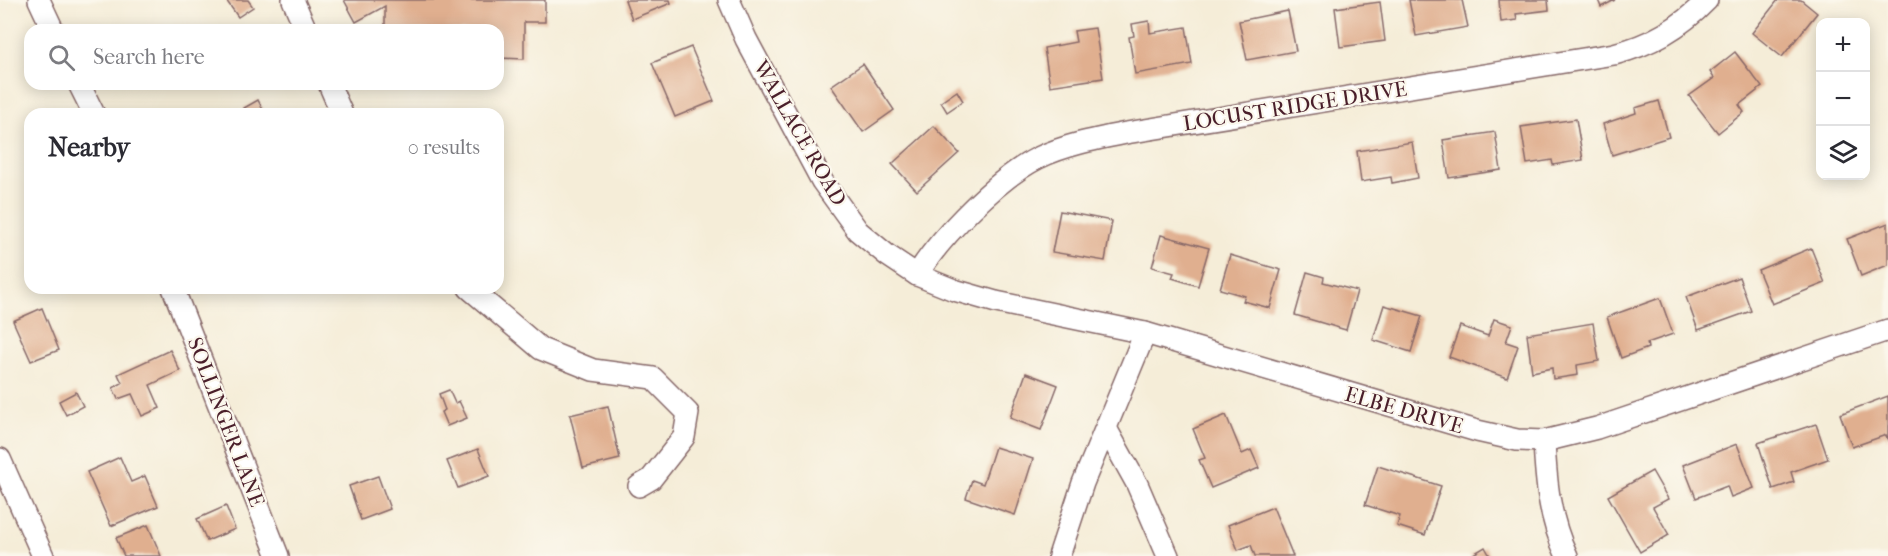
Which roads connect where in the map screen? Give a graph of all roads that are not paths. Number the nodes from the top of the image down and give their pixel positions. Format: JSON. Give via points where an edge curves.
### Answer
{"nodes":[{"id":1,"x":39,"y":0,"type":"edge"},
{"id":2,"x":293,"y":0,"type":"edge"},
{"id":3,"x":729,"y":0,"type":"edge"},
{"id":4,"x":1707,"y":0,"type":"edge"},
{"id":5,"x":50,"y":24,"type":"edge"},
{"id":6,"x":303,"y":24,"type":"edge"},
{"id":7,"x":83,"y":90,"type":"edge"},
{"id":8,"x":332,"y":90,"type":"edge"},
{"id":9,"x":91,"y":108,"type":"edge"},
{"id":10,"x":339,"y":108,"type":"edge"},
{"id":11,"x":917,"y":275,"type":"junction"},
{"id":12,"x":175,"y":294,"type":"edge"},
{"id":13,"x":476,"y":294,"type":"edge"},
{"id":14,"x":1888,"y":330,"type":"edge"},
{"id":15,"x":1145,"y":333,"type":"junction"},
{"id":16,"x":1107,"y":430,"type":"junction"},
{"id":17,"x":1544,"y":441,"type":"junction"},
{"id":18,"x":0,"y":459,"type":"edge"},
{"id":19,"x":639,"y":486,"type":"dead end"},
{"id":20,"x":43,"y":556,"type":"edge"},
{"id":21,"x":278,"y":556,"type":"edge"},
{"id":22,"x":1059,"y":556,"type":"edge"},
{"id":23,"x":1168,"y":556,"type":"edge"},
{"id":24,"x":1567,"y":556,"type":"edge"}],
"edges":[{"from":1,"to":5,"type":"street"},
{"from":2,"to":6,"type":"street"},
{"from":3,"to":11,"type":"street","name":"WALLACE ROAD","via":[[822,181],[858,231]]},
{"from":4,"to":11,"type":"street","name":"LOCUST RIDGE DRIVE","via":[[1691,17],[1641,48],[1126,133],[1065,147],[1011,175],[940,242]]},
{"from":7,"to":9,"type":"street"},
{"from":8,"to":10,"type":"street"},
{"from":11,"to":15,"type":"street","name":"ELBE DRIVE","via":[[996,302]]},
{"from":12,"to":21,"type":"street","name":"SOLLINGER LANE"},
{"from":13,"to":19,"type":"street","via":[[541,349],[593,370],[653,378],[688,413],[684,437],[651,479]]},
{"from":14,"to":17,"type":"street","name":"ELBE DRIVE","via":[[1597,428]]},
{"from":15,"to":16,"type":"street"},
{"from":15,"to":17,"type":"street","name":"ELBE DRIVE","via":[[1477,431]]},
{"from":16,"to":22,"type":"street","via":[[1083,483]]},
{"from":16,"to":23,"type":"street","via":[[1137,483]]},
{"from":17,"to":24,"type":"street","via":[[1551,515]]},
{"from":18,"to":20,"type":"street"}]}
